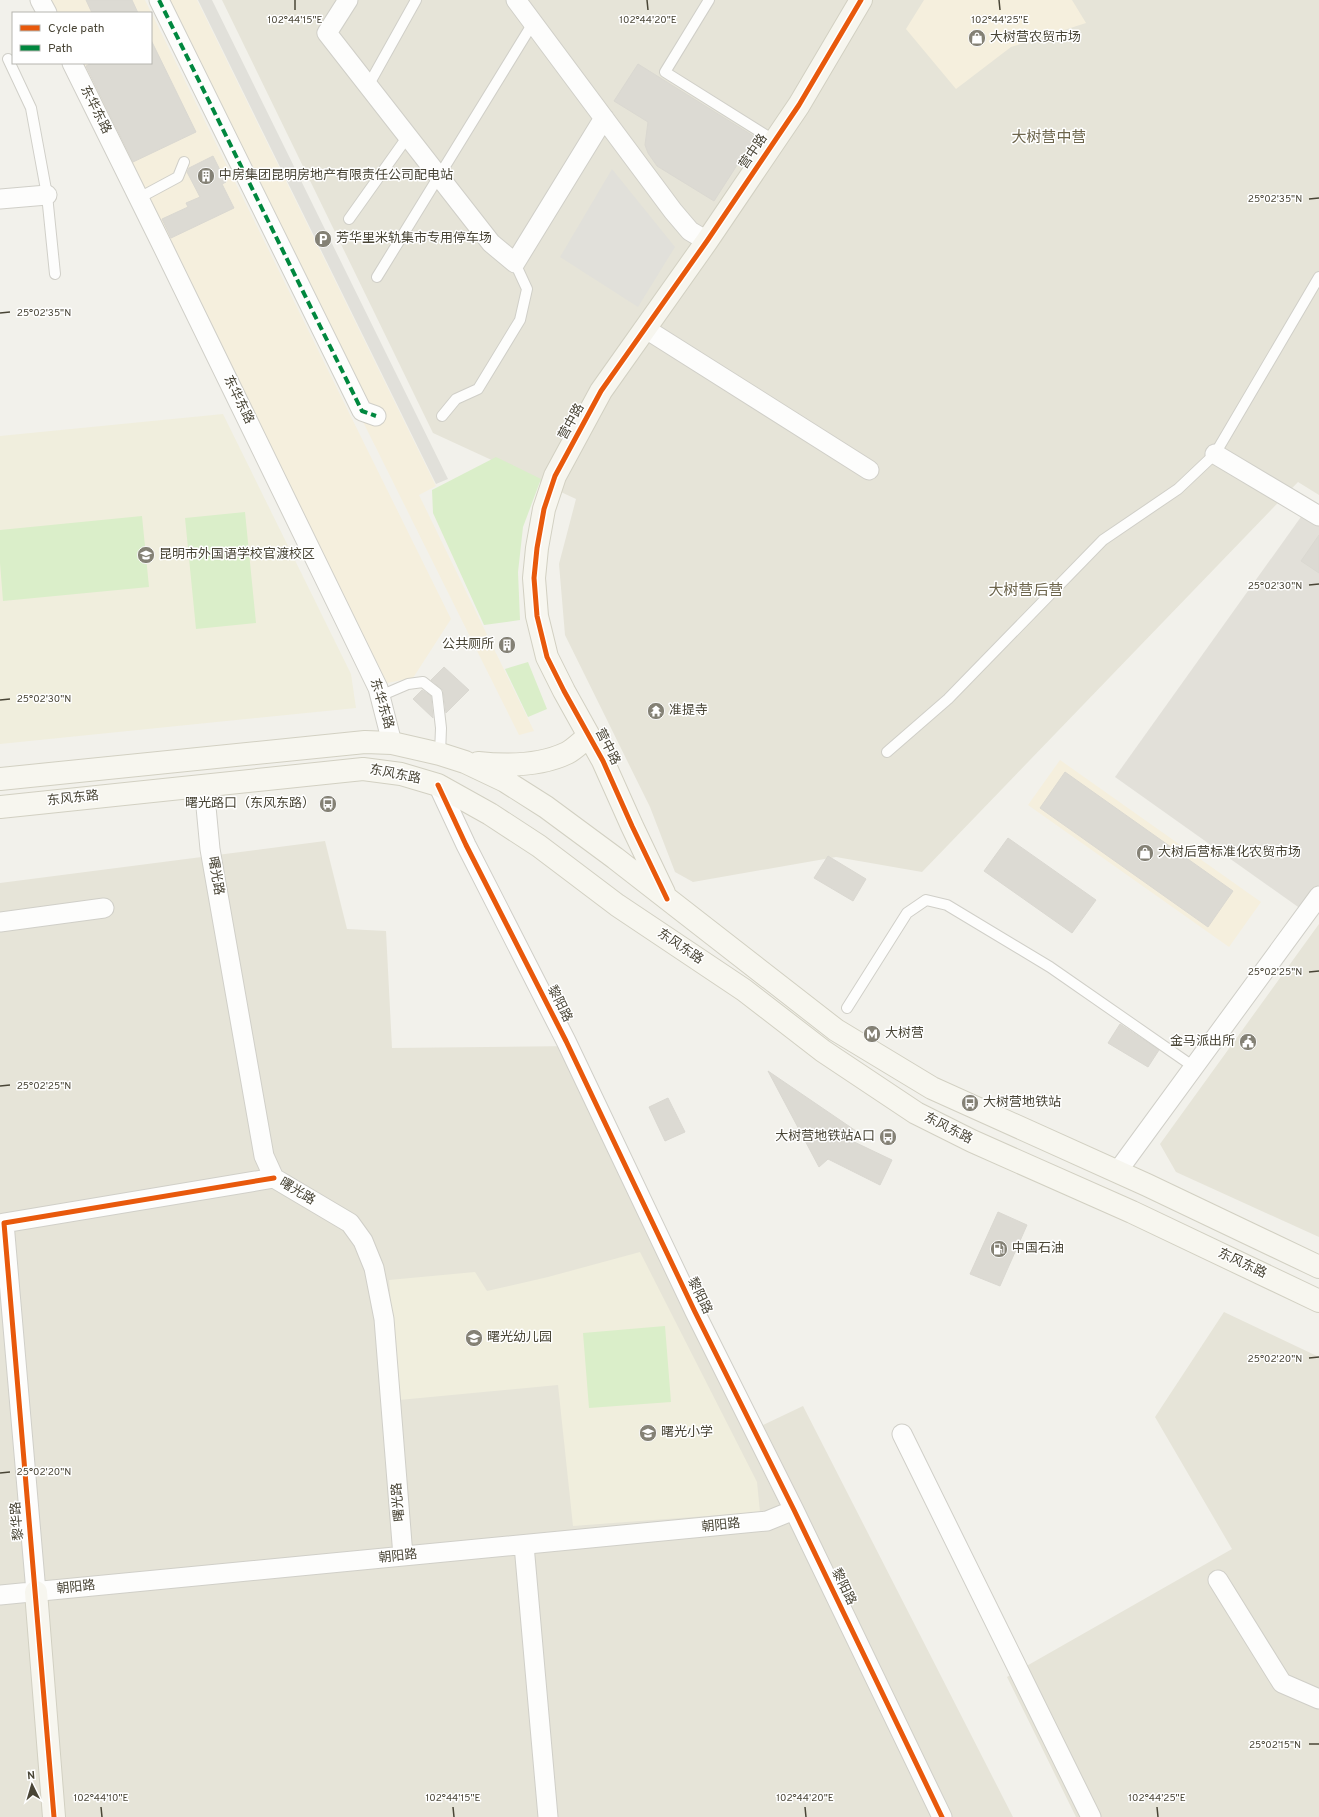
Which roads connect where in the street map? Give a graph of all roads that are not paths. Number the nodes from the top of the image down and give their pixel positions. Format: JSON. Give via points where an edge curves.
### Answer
{"nodes":[{"id":1,"x":40,"y":0,"type":"edge"},
{"id":2,"x":159,"y":0,"type":"edge"},
{"id":3,"x":348,"y":0,"type":"edge"},
{"id":4,"x":416,"y":0,"type":"edge"},
{"id":5,"x":516,"y":0,"type":"edge"},
{"id":6,"x":709,"y":0,"type":"edge"},
{"id":7,"x":861,"y":0,"type":"edge"},
{"id":8,"x":46,"y":12,"type":"edge"},
{"id":9,"x":533,"y":23,"type":"junction"},
{"id":10,"x":8,"y":59,"type":"dead end"},
{"id":11,"x":72,"y":64,"type":"edge"},
{"id":12,"x":368,"y":86,"type":"junction"},
{"id":13,"x":604,"y":118,"type":"junction"},
{"id":14,"x":408,"y":136,"type":"junction"},
{"id":15,"x":775,"y":141,"type":"junction"},
{"id":16,"x":184,"y":162,"type":"dead end"},
{"id":17,"x":438,"y":176,"type":"junction"},
{"id":18,"x":46,"y":195,"type":"junction"},
{"id":19,"x":139,"y":198,"type":"junction"},
{"id":20,"x":0,"y":199,"type":"edge"},
{"id":21,"x":349,"y":219,"type":"dead end"},
{"id":22,"x":707,"y":241,"type":"junction"},
{"id":23,"x":515,"y":263,"type":"junction"},
{"id":24,"x":55,"y":274,"type":"dead end"},
{"id":25,"x":377,"y":277,"type":"dead end"},
{"id":26,"x":1319,"y":277,"type":"edge"},
{"id":27,"x":646,"y":329,"type":"junction"},
{"id":28,"x":376,"y":416,"type":"dead end"},
{"id":29,"x":442,"y":416,"type":"dead end"},
{"id":30,"x":1215,"y":454,"type":"junction"},
{"id":31,"x":869,"y":470,"type":"dead end"},
{"id":32,"x":1319,"y":516,"type":"edge"},
{"id":33,"x":380,"y":696,"type":"junction"},
{"id":34,"x":589,"y":736,"type":"junction"},
{"id":35,"x":392,"y":743,"type":"junction"},
{"id":36,"x":887,"y":752,"type":"dead end"},
{"id":37,"x":440,"y":754,"type":"junction"},
{"id":38,"x":465,"y":762,"type":"junction"},
{"id":39,"x":0,"y":779,"type":"edge"},
{"id":40,"x":438,"y":785,"type":"junction"},
{"id":41,"x":204,"y":786,"type":"junction"},
{"id":42,"x":0,"y":807,"type":"edge"},
{"id":43,"x":1319,"y":896,"type":"edge"},
{"id":44,"x":667,"y":899,"type":"junction"},
{"id":45,"x":104,"y":908,"type":"dead end"},
{"id":46,"x":0,"y":922,"type":"edge"},
{"id":47,"x":847,"y":1008,"type":"dead end"},
{"id":48,"x":1194,"y":1067,"type":"junction"},
{"id":49,"x":1117,"y":1172,"type":"junction"},
{"id":50,"x":274,"y":1178,"type":"junction"},
{"id":51,"x":1319,"y":1267,"type":"edge"},
{"id":52,"x":4,"y":1284,"type":"edge"},
{"id":53,"x":1319,"y":1301,"type":"edge"},
{"id":54,"x":902,"y":1434,"type":"dead end"},
{"id":55,"x":794,"y":1510,"type":"junction"},
{"id":56,"x":524,"y":1545,"type":"junction"},
{"id":57,"x":403,"y":1556,"type":"junction"},
{"id":58,"x":1218,"y":1580,"type":"dead end"},
{"id":59,"x":36,"y":1592,"type":"junction"},
{"id":60,"x":0,"y":1595,"type":"edge"},
{"id":61,"x":1319,"y":1700,"type":"edge"},
{"id":62,"x":54,"y":1817,"type":"edge"},
{"id":63,"x":548,"y":1817,"type":"edge"},
{"id":64,"x":942,"y":1817,"type":"edge"},
{"id":65,"x":1091,"y":1817,"type":"edge"}],
"edges":[{"from":1,"to":8,"type":"street"},
{"from":2,"to":28,"type":"street","via":[[362,411]]},
{"from":3,"to":12,"type":"street","via":[[327,33]]},
{"from":4,"to":12,"type":"lane"},
{"from":5,"to":9,"type":"street"},
{"from":6,"to":15,"type":"lane","via":[[665,72]]},
{"from":7,"to":15,"type":"main road","name":"营中路"},
{"from":9,"to":13,"type":"street"},
{"from":9,"to":17,"type":"lane"},
{"from":10,"to":18,"type":"lane","via":[[30,108]]},
{"from":11,"to":19,"type":"street","name":"东华东路"},
{"from":12,"to":14,"type":"street"},
{"from":13,"to":22,"type":"street","via":[[673,211],[690,230]]},
{"from":13,"to":23,"type":"street"},
{"from":14,"to":17,"type":"street"},
{"from":14,"to":21,"type":"lane"},
{"from":15,"to":22,"type":"main road","name":"营中路"},
{"from":16,"to":19,"type":"lane","via":[[178,176]]},
{"from":17,"to":23,"type":"street","via":[[491,243]]},
{"from":17,"to":25,"type":"lane"},
{"from":18,"to":20,"type":"street"},
{"from":18,"to":24,"type":"lane"},
{"from":19,"to":33,"type":"street","name":"东华东路"},
{"from":22,"to":27,"type":"main road","name":"营中路"},
{"from":23,"to":29,"type":"lane","via":[[528,289],[520,320],[478,389],[456,399]]},
{"from":26,"to":30,"type":"lane"},
{"from":27,"to":31,"type":"street"},
{"from":27,"to":34,"type":"main road","name":"营中路","via":[[601,391],[555,476],[544,509],[537,548],[534,578],[541,635],[564,691]]},
{"from":30,"to":32,"type":"street"},
{"from":30,"to":36,"type":"lane","via":[[1178,489],[1103,540],[948,699]]},
{"from":33,"to":35,"type":"street","name":"东华东路"},
{"from":33,"to":37,"type":"lane","via":[[408,684],[423,682],[437,693],[441,728]]},
{"from":34,"to":38,"type":"main road","via":[[567,753],[541,761],[498,765]]},
{"from":34,"to":44,"type":"main road","name":"营中路"},
{"from":35,"to":37,"type":"main road"},
{"from":35,"to":39,"type":"main road","via":[[319,745]]},
{"from":37,"to":38,"type":"main road"},
{"from":38,"to":44,"type":"main road","via":[[505,781],[546,807]]},
{"from":40,"to":41,"type":"main road","name":"东风东路","via":[[401,774],[363,769]]},
{"from":40,"to":53,"type":"main road","name":"东风东路","via":[[540,846],[617,905],[744,990],[823,1050],[916,1113]]},
{"from":40,"to":55,"type":"street","name":"黎阳路","via":[[466,846],[566,1041],[695,1312]]},
{"from":41,"to":42,"type":"main road","name":"东风东路"},
{"from":41,"to":50,"type":"street","name":"曙光路","via":[[210,849],[264,1156]]},
{"from":43,"to":48,"type":"street"},
{"from":44,"to":49,"type":"main road","via":[[836,1030],[925,1084]]},
{"from":45,"to":46,"type":"street"},
{"from":47,"to":48,"type":"lane","via":[[907,913],[926,900],[947,905],[1050,967]]},
{"from":48,"to":49,"type":"street"},
{"from":49,"to":51,"type":"main road"},
{"from":50,"to":52,"type":"street","name":"黎华路","via":[[4,1224]]},
{"from":50,"to":57,"type":"street","name":"曙光路","via":[[350,1223],[363,1241],[374,1268],[384,1319]]},
{"from":52,"to":59,"type":"street","name":"黎华路"},
{"from":54,"to":65,"type":"street"},
{"from":55,"to":56,"type":"street","name":"朝阳路","via":[[767,1521]]},
{"from":55,"to":64,"type":"street","name":"黎阳路"},
{"from":56,"to":57,"type":"street","name":"朝阳路"},
{"from":56,"to":63,"type":"street"},
{"from":57,"to":59,"type":"street","name":"朝阳路"},
{"from":58,"to":61,"type":"street","via":[[1282,1683]]},
{"from":59,"to":60,"type":"street","name":"朝阳路"},
{"from":59,"to":62,"type":"main road","name":"黎华路"}]}
